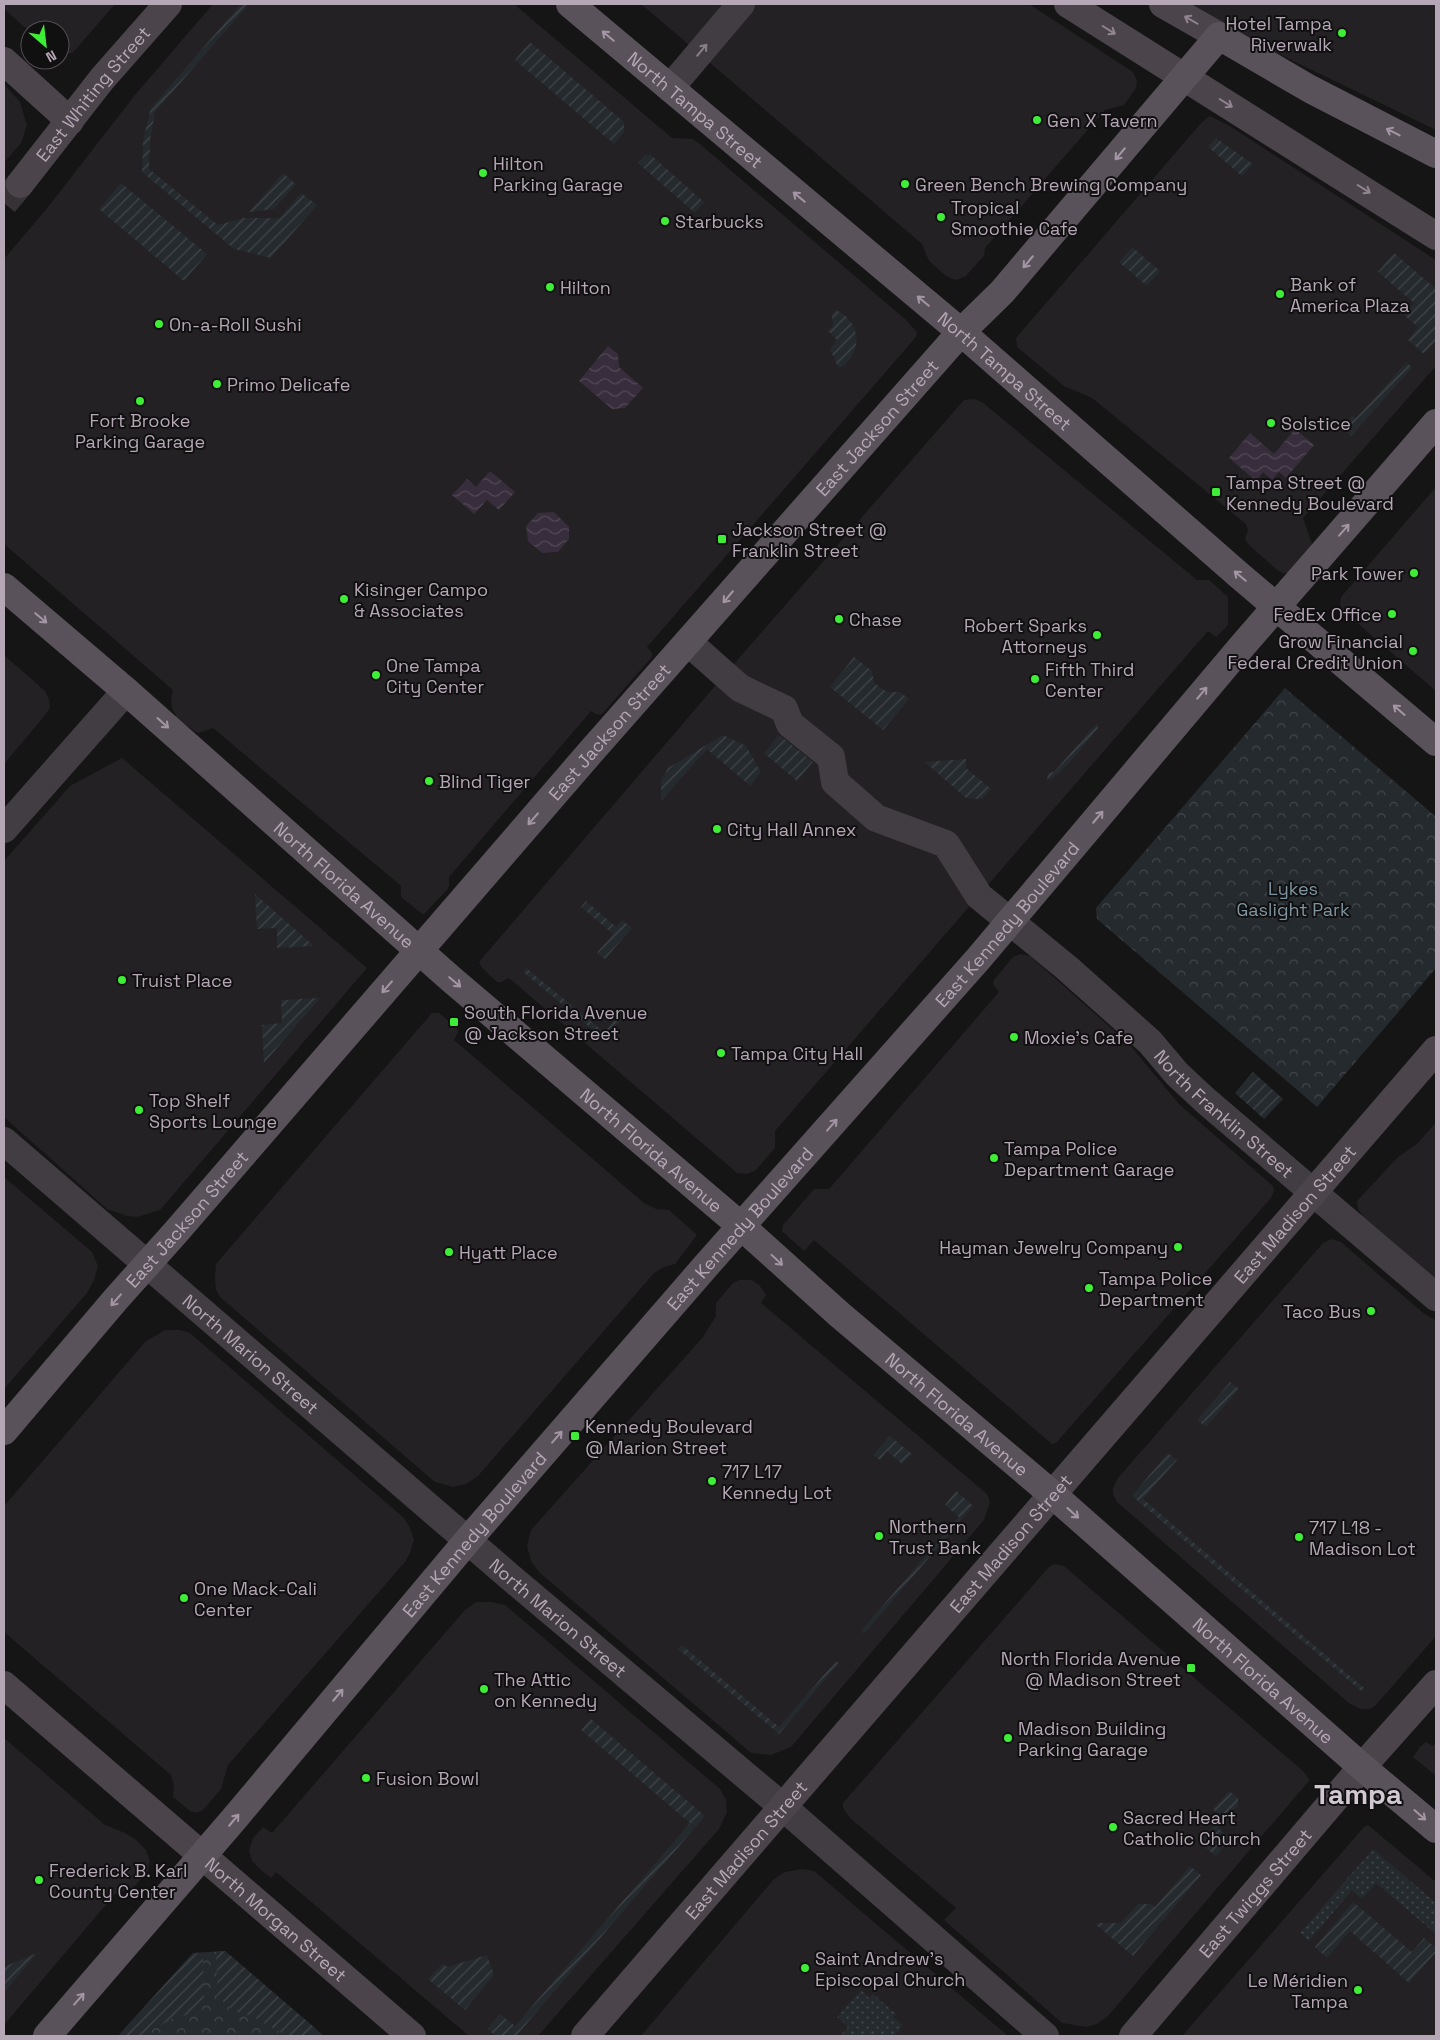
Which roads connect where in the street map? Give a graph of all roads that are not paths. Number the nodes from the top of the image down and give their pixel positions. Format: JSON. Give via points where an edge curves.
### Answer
{"nodes":[{"id":1,"x":168,"y":4,"type":"edge"},
{"id":2,"x":570,"y":4,"type":"edge"},
{"id":3,"x":741,"y":4,"type":"edge"},
{"id":4,"x":1068,"y":4,"type":"edge"},
{"id":5,"x":1163,"y":4,"type":"edge"},
{"id":6,"x":1219,"y":36,"type":"junction"},
{"id":7,"x":4,"y":61,"type":"edge"},
{"id":8,"x":1185,"y":77,"type":"junction"},
{"id":9,"x":670,"y":88,"type":"junction"},
{"id":10,"x":70,"y":120,"type":"junction"},
{"id":11,"x":1436,"y":154,"type":"edge"},
{"id":12,"x":20,"y":184,"type":"tunnel mouth"},
{"id":13,"x":1436,"y":236,"type":"edge"},
{"id":14,"x":961,"y":332,"type":"junction"},
{"id":15,"x":1436,"y":423,"type":"edge"},
{"id":16,"x":4,"y":587,"type":"edge"},
{"id":17,"x":1278,"y":607,"type":"junction"},
{"id":18,"x":689,"y":643,"type":"junction"},
{"id":19,"x":126,"y":691,"type":"junction"},
{"id":20,"x":1436,"y":742,"type":"edge"},
{"id":21,"x":4,"y":829,"type":"edge"},
{"id":22,"x":1010,"y":921,"type":"junction"},
{"id":23,"x":418,"y":950,"type":"junction"},
{"id":24,"x":1436,"y":1050,"type":"edge"},
{"id":25,"x":4,"y":1141,"type":"edge"},
{"id":26,"x":1313,"y":1192,"type":"junction"},
{"id":27,"x":741,"y":1226,"type":"junction"},
{"id":28,"x":148,"y":1263,"type":"junction"},
{"id":29,"x":1436,"y":1298,"type":"edge"},
{"id":30,"x":4,"y":1431,"type":"edge"},
{"id":31,"x":1052,"y":1494,"type":"junction"},
{"id":32,"x":468,"y":1540,"type":"junction"},
{"id":33,"x":1436,"y":1684,"type":"edge"},
{"id":34,"x":4,"y":1685,"type":"edge"},
{"id":35,"x":1362,"y":1767,"type":"junction"},
{"id":36,"x":783,"y":1807,"type":"junction"},
{"id":37,"x":1436,"y":1829,"type":"edge"},
{"id":38,"x":202,"y":1857,"type":"junction"},
{"id":39,"x":47,"y":2036,"type":"edge"},
{"id":40,"x":412,"y":2036,"type":"edge"},
{"id":41,"x":585,"y":2036,"type":"edge"},
{"id":42,"x":1045,"y":2036,"type":"edge"},
{"id":43,"x":1133,"y":2036,"type":"edge"}],
"edges":[{"from":1,"to":10,"type":"street","name":"East Whiting Street"},
{"from":9,"to":2,"type":"main road","name":"North Tampa Street","one_way":true},
{"from":9,"to":3,"type":"street","one_way":true},
{"from":4,"to":8,"type":"street","one_way":true},
{"from":6,"to":5,"type":"street","one_way":true},
{"from":6,"to":8,"type":"main road","name":"East Jackson Street"},
{"from":11,"to":6,"type":"main road","one_way":true,"via":[[1310,89]]},
{"from":7,"to":10,"type":"street"},
{"from":8,"to":13,"type":"street","one_way":true},
{"from":8,"to":14,"type":"main road","name":"East Jackson Street","one_way":true,"via":[[1002,292]]},
{"from":14,"to":9,"type":"main road","name":"North Tampa Street","one_way":true},
{"from":10,"to":12,"type":"street","name":"East Whiting Street"},
{"from":17,"to":14,"type":"main road","name":"North Tampa Street","one_way":true},
{"from":14,"to":18,"type":"main road","name":"East Jackson Street","one_way":true},
{"from":17,"to":15,"type":"main road","name":"East Kennedy Boulevard","one_way":true},
{"from":16,"to":19,"type":"main road","name":"North Florida Avenue","one_way":true},
{"from":20,"to":17,"type":"main road","name":"North Tampa Street","one_way":true},
{"from":22,"to":17,"type":"main road","name":"East Kennedy Boulevard","one_way":true},
{"from":18,"to":22,"type":"street","name":"North Franklin Street","via":[[740,688],[784,709],[790,724],[831,757],[835,782],[876,818],[946,844],[979,896]]},
{"from":18,"to":23,"type":"main road","name":"East Jackson Street","one_way":true},
{"from":19,"to":21,"type":"street"},
{"from":19,"to":23,"type":"main road","name":"North Florida Avenue","one_way":true},
{"from":22,"to":26,"type":"street","name":"North Franklin Street","via":[[1150,1042],[1196,1092]]},
{"from":27,"to":22,"type":"main road","name":"East Kennedy Boulevard","one_way":true},
{"from":23,"to":27,"type":"main road","name":"North Florida Avenue","one_way":true},
{"from":23,"to":28,"type":"main road","name":"East Jackson Street","one_way":true},
{"from":24,"to":26,"type":"street","name":"East Madison Street"},
{"from":25,"to":28,"type":"street","name":"North Marion Street"},
{"from":26,"to":29,"type":"street","name":"North Franklin Street"},
{"from":26,"to":31,"type":"street","name":"East Madison Street"},
{"from":27,"to":31,"type":"main road","name":"North Florida Avenue","one_way":true,"via":[[840,1315]]},
{"from":32,"to":27,"type":"main road","name":"East Kennedy Boulevard","one_way":true},
{"from":28,"to":30,"type":"main road","name":"East Jackson Street","one_way":true},
{"from":28,"to":32,"type":"street","name":"North Marion Street"},
{"from":31,"to":35,"type":"main road","name":"North Florida Avenue","one_way":true},
{"from":31,"to":36,"type":"street","name":"East Madison Street"},
{"from":32,"to":36,"type":"street","name":"North Marion Street"},
{"from":38,"to":32,"type":"main road","name":"East Kennedy Boulevard","one_way":true},
{"from":33,"to":35,"type":"street","name":"East Twiggs Street"},
{"from":34,"to":38,"type":"street","name":"North Morgan Street"},
{"from":35,"to":37,"type":"main road","name":"North Florida Avenue","one_way":true},
{"from":35,"to":43,"type":"street","name":"East Twiggs Street"},
{"from":36,"to":41,"type":"street","name":"East Madison Street"},
{"from":36,"to":42,"type":"street","name":"North Marion Street"},
{"from":39,"to":38,"type":"main road","name":"East Kennedy Boulevard","one_way":true},
{"from":38,"to":40,"type":"street","name":"North Morgan Street"}]}
